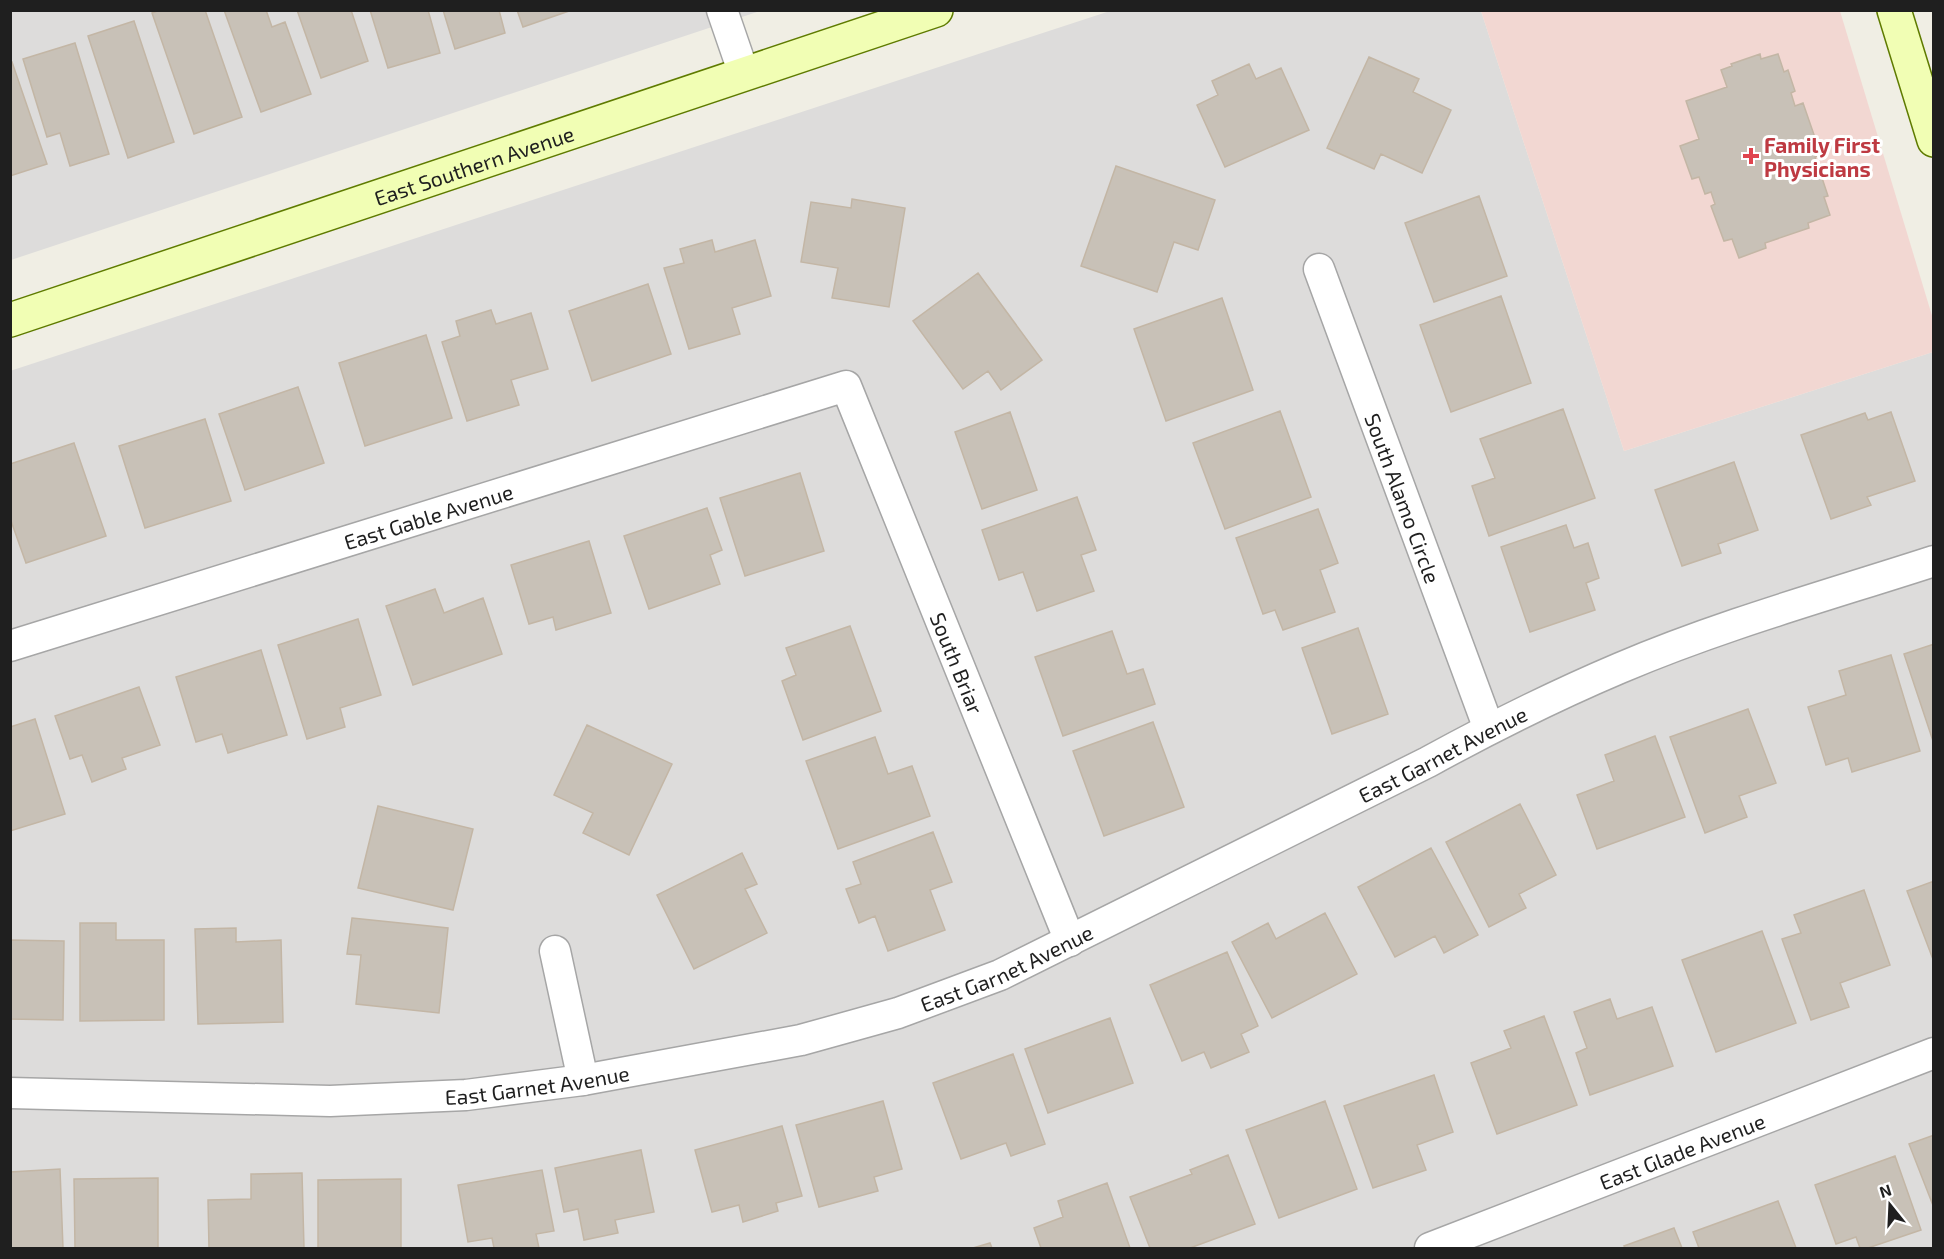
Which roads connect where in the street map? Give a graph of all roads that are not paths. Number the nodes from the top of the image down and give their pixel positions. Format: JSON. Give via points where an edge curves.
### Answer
{"nodes":[{"id":1,"x":722,"y":10,"type":"edge"},
{"id":2,"x":936,"y":10,"type":"edge"},
{"id":3,"x":1894,"y":10,"type":"edge"},
{"id":4,"x":744,"y":74,"type":"junction"},
{"id":5,"x":1934,"y":140,"type":"edge"},
{"id":6,"x":1319,"y":268,"type":"dead end"},
{"id":7,"x":10,"y":320,"type":"edge"},
{"id":8,"x":846,"y":386,"type":"joint"},
{"id":9,"x":1934,"y":561,"type":"edge"},
{"id":10,"x":10,"y":646,"type":"edge"},
{"id":11,"x":1489,"y":729,"type":"junction"},
{"id":12,"x":1070,"y":941,"type":"junction"},
{"id":13,"x":555,"y":951,"type":"dead end"},
{"id":14,"x":1934,"y":1053,"type":"edge"},
{"id":15,"x":583,"y":1080,"type":"junction"},
{"id":16,"x":10,"y":1093,"type":"edge"},
{"id":17,"x":1430,"y":1248,"type":"edge"}],
"edges":[{"from":1,"to":4,"type":"street"},
{"from":2,"to":4,"type":"main road","name":"East Southern Avenue"},
{"from":3,"to":5,"type":"main road"},
{"from":4,"to":7,"type":"main road","name":"East Southern Avenue"},
{"from":6,"to":11,"type":"street","name":"South Alamo Circle"},
{"from":8,"to":10,"type":"street","name":"East Gable Avenue"},
{"from":8,"to":12,"type":"street","name":"South Briar"},
{"from":9,"to":11,"type":"street","name":"East Garnet Avenue","via":[[1745,621],[1620,668]]},
{"from":11,"to":12,"type":"street","name":"East Garnet Avenue"},
{"from":12,"to":15,"type":"street","name":"East Garnet Avenue","via":[[1000,975],[898,1013],[801,1040]]},
{"from":13,"to":15,"type":"street"},
{"from":14,"to":17,"type":"street","name":"East Glade Avenue"},
{"from":15,"to":16,"type":"street","name":"East Garnet Avenue","via":[[466,1095],[330,1101]]}]}
